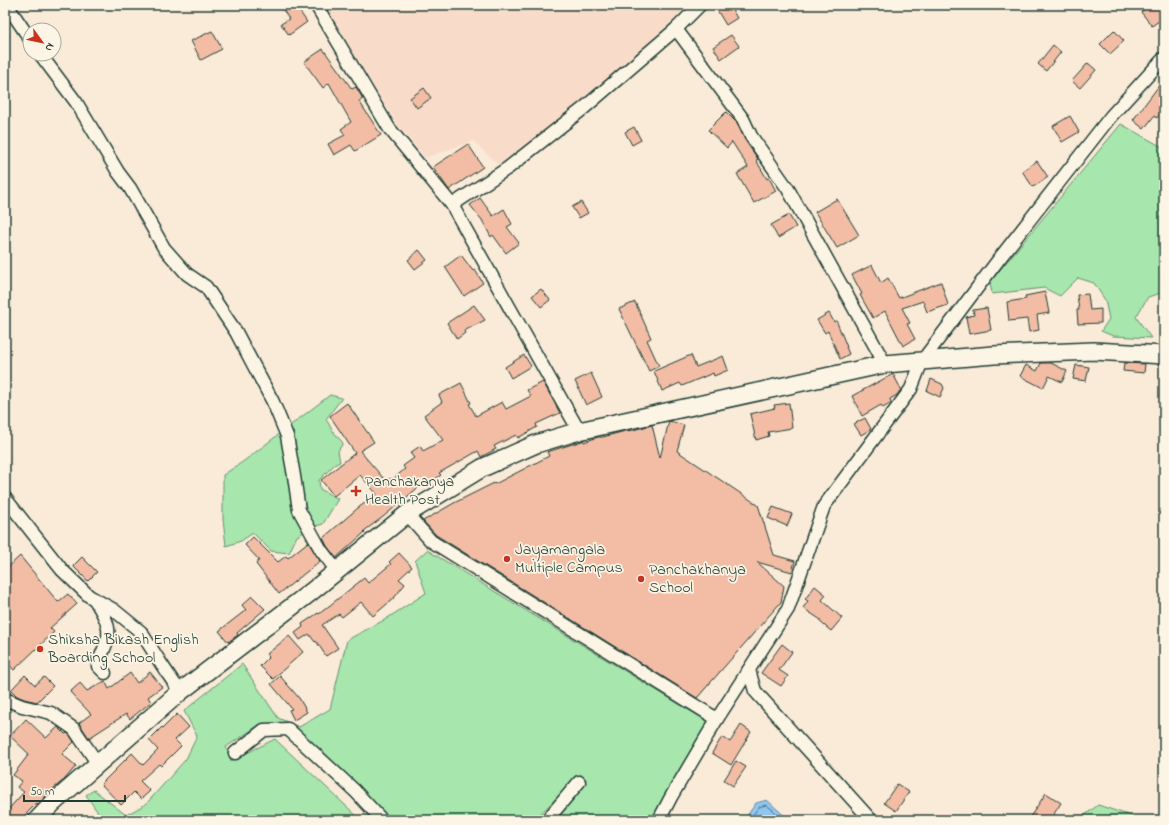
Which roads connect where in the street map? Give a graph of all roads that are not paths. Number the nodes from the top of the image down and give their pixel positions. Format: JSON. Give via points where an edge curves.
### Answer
{"nodes":[{"id":1,"x":7,"y":5,"type":"edge"},
{"id":2,"x":316,"y":5,"type":"edge"},
{"id":3,"x":700,"y":5,"type":"edge"},
{"id":4,"x":22,"y":27,"type":"edge"},
{"id":5,"x":676,"y":29,"type":"junction"},
{"id":6,"x":1164,"y":58,"type":"edge"},
{"id":7,"x":46,"y":62,"type":"edge"},
{"id":8,"x":452,"y":205,"type":"junction"},
{"id":9,"x":1164,"y":355,"type":"edge"},
{"id":10,"x":922,"y":361,"type":"junction"},
{"id":11,"x":885,"y":364,"type":"junction"},
{"id":12,"x":579,"y":431,"type":"junction"},
{"id":13,"x":5,"y":498,"type":"edge"},
{"id":14,"x":407,"y":514,"type":"junction"},
{"id":15,"x":337,"y":571,"type":"junction"},
{"id":16,"x":94,"y":599,"type":"junction"},
{"id":17,"x":749,"y":670,"type":"junction"},
{"id":18,"x":105,"y":673,"type":"dead end"},
{"id":19,"x":180,"y":692,"type":"junction"},
{"id":20,"x":5,"y":699,"type":"edge"},
{"id":21,"x":717,"y":719,"type":"junction"},
{"id":22,"x":235,"y":753,"type":"dead end"},
{"id":23,"x":98,"y":764,"type":"junction"},
{"id":24,"x":579,"y":782,"type":"dead end"},
{"id":25,"x":37,"y":820,"type":"edge"},
{"id":26,"x":382,"y":820,"type":"edge"},
{"id":27,"x":547,"y":820,"type":"edge"},
{"id":28,"x":659,"y":820,"type":"edge"},
{"id":29,"x":871,"y":820,"type":"edge"}],
"edges":[{"from":1,"to":4,"type":"street"},
{"from":2,"to":8,"type":"street","via":[[389,128]]},
{"from":3,"to":5,"type":"street"},
{"from":5,"to":8,"type":"street","via":[[584,108],[508,168]]},
{"from":5,"to":11,"type":"street","via":[[743,119],[751,136],[788,189]]},
{"from":6,"to":10,"type":"street","via":[[1111,116]]},
{"from":7,"to":15,"type":"street","via":[[76,102],[164,248],[187,274],[206,288],[236,332],[273,402],[287,436],[298,510],[321,550]]},
{"from":8,"to":12,"type":"street"},
{"from":9,"to":10,"type":"street","via":[[1094,351]]},
{"from":10,"to":11,"type":"street"},
{"from":10,"to":17,"type":"street","via":[[911,389],[824,506],[788,609]]},
{"from":11,"to":12,"type":"street"},
{"from":12,"to":14,"type":"street","via":[[536,444],[482,468]]},
{"from":13,"to":16,"type":"street","via":[[62,570]]},
{"from":14,"to":15,"type":"street"},
{"from":14,"to":21,"type":"street","via":[[431,541]]},
{"from":15,"to":19,"type":"street"},
{"from":16,"to":18,"type":"street","via":[[105,617],[108,628],[108,640],[98,666]]},
{"from":16,"to":19,"type":"street","via":[[114,610],[141,632]]},
{"from":17,"to":21,"type":"street"},
{"from":17,"to":29,"type":"street","via":[[755,691]]},
{"from":19,"to":23,"type":"street"},
{"from":20,"to":23,"type":"street","via":[[51,713],[74,730]]},
{"from":21,"to":28,"type":"street"},
{"from":22,"to":26,"type":"street","via":[[264,730],[288,730],[355,791]]},
{"from":23,"to":25,"type":"street"},
{"from":24,"to":27,"type":"street"}]}
